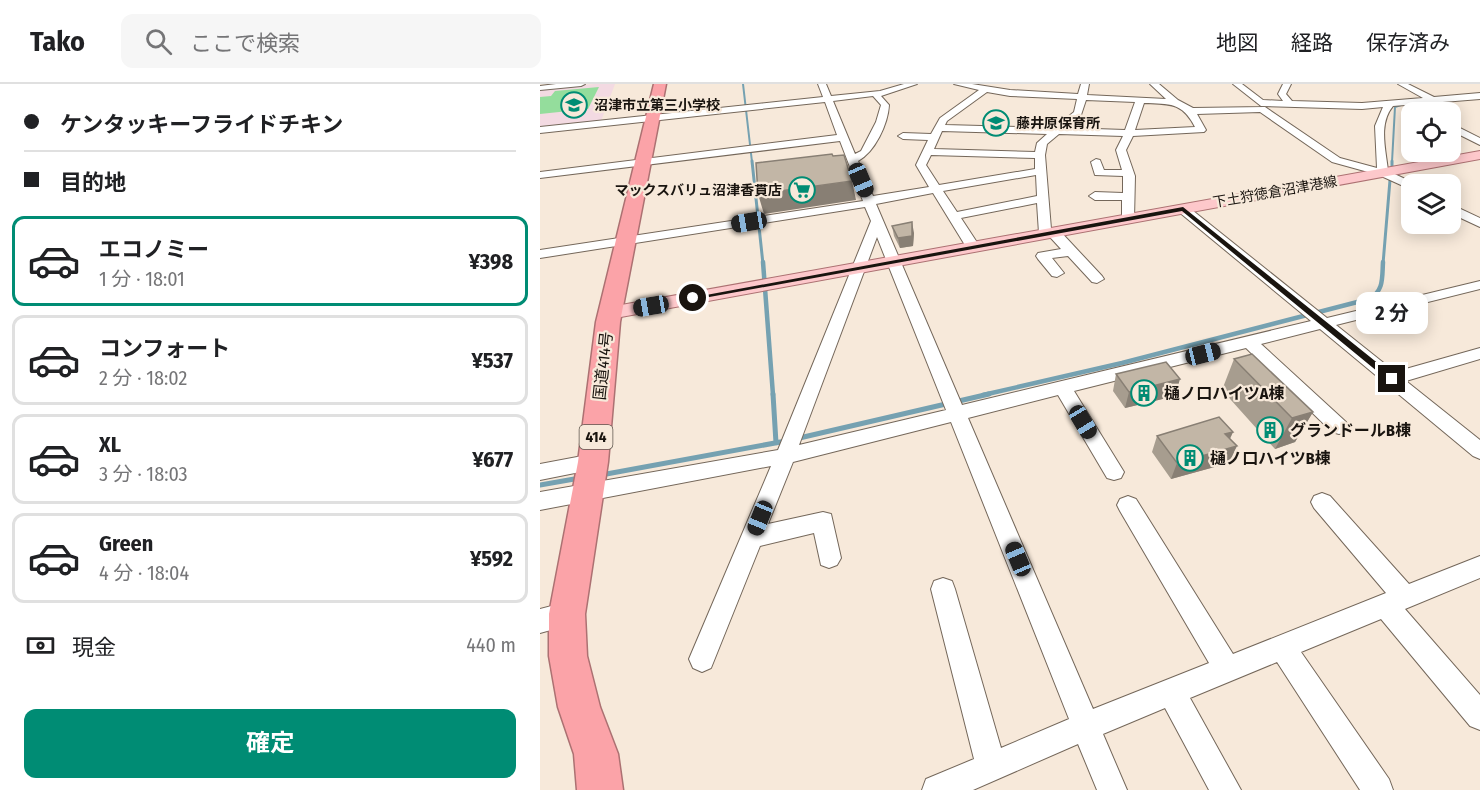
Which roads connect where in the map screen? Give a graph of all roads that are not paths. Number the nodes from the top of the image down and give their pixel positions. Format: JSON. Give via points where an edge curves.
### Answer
{"nodes":[{"id":1,"x":581,"y":84,"type":"edge"},
{"id":2,"x":660,"y":84,"type":"edge"},
{"id":3,"x":822,"y":84,"type":"edge"},
{"id":4,"x":913,"y":84,"type":"edge"},
{"id":5,"x":958,"y":84,"type":"edge"},
{"id":6,"x":1085,"y":84,"type":"edge"},
{"id":7,"x":1154,"y":84,"type":"edge"},
{"id":8,"x":1237,"y":84,"type":"edge"},
{"id":9,"x":1287,"y":84,"type":"edge"},
{"id":10,"x":1402,"y":84,"type":"edge"},
{"id":11,"x":540,"y":88,"type":"edge"},
{"id":12,"x":1037,"y":89,"type":"edge"},
{"id":13,"x":984,"y":90,"type":"junction"},
{"id":14,"x":874,"y":93,"type":"junction"},
{"id":15,"x":1082,"y":96,"type":"junction"},
{"id":16,"x":1480,"y":96,"type":"edge"},
{"id":17,"x":828,"y":98,"type":"junction"},
{"id":18,"x":1431,"y":99,"type":"junction"},
{"id":19,"x":1141,"y":100,"type":"junction"},
{"id":20,"x":1403,"y":101,"type":"joint"},
{"id":21,"x":1175,"y":102,"type":"junction"},
{"id":22,"x":1289,"y":103,"type":"junction"},
{"id":23,"x":1391,"y":103,"type":"junction"},
{"id":24,"x":1261,"y":106,"type":"junction"},
{"id":25,"x":1037,"y":108,"type":"dead end"},
{"id":26,"x":1191,"y":111,"type":"junction"},
{"id":27,"x":652,"y":117,"type":"junction"},
{"id":28,"x":988,"y":129,"type":"junction"},
{"id":29,"x":540,"y":130,"type":"edge"},
{"id":30,"x":1057,"y":130,"type":"junction"},
{"id":31,"x":1461,"y":132,"type":"edge"},
{"id":32,"x":936,"y":133,"type":"junction"},
{"id":33,"x":1131,"y":133,"type":"junction"},
{"id":34,"x":903,"y":136,"type":"dead end"},
{"id":35,"x":843,"y":137,"type":"junction"},
{"id":36,"x":986,"y":141,"type":"dead end"},
{"id":37,"x":1480,"y":142,"type":"edge"},
{"id":38,"x":927,"y":152,"type":"junction"},
{"id":39,"x":1040,"y":155,"type":"junction"},
{"id":40,"x":1480,"y":155,"type":"edge"},
{"id":41,"x":853,"y":159,"type":"junction"},
{"id":42,"x":644,"y":161,"type":"junction"},
{"id":43,"x":1096,"y":162,"type":"dead end"},
{"id":44,"x":1041,"y":171,"type":"junction"},
{"id":45,"x":1128,"y":173,"type":"junction"},
{"id":46,"x":1383,"y":173,"type":"junction"},
{"id":47,"x":540,"y":175,"type":"edge"},
{"id":48,"x":1401,"y":182,"type":"edge"},
{"id":49,"x":936,"y":189,"type":"junction"},
{"id":50,"x":1095,"y":196,"type":"dead end"},
{"id":51,"x":1129,"y":197,"type":"junction"},
{"id":52,"x":1043,"y":198,"type":"junction"},
{"id":53,"x":871,"y":202,"type":"junction"},
{"id":54,"x":1183,"y":208,"type":"junction"},
{"id":55,"x":1461,"y":214,"type":"edge"},
{"id":56,"x":953,"y":216,"type":"junction"},
{"id":57,"x":1128,"y":219,"type":"junction"},
{"id":58,"x":877,"y":221,"type":"junction"},
{"id":59,"x":1480,"y":223,"type":"edge"},
{"id":60,"x":1049,"y":232,"type":"junction"},
{"id":61,"x":627,"y":241,"type":"junction"},
{"id":62,"x":973,"y":247,"type":"junction"},
{"id":63,"x":1071,"y":251,"type":"junction"},
{"id":64,"x":540,"y":254,"type":"edge"},
{"id":65,"x":894,"y":261,"type":"junction"},
{"id":66,"x":860,"y":267,"type":"junction"},
{"id":67,"x":1057,"y":273,"type":"dead end"},
{"id":68,"x":1097,"y":279,"type":"dead end"},
{"id":69,"x":1479,"y":287,"type":"edge"},
{"id":70,"x":610,"y":313,"type":"junction"},
{"id":71,"x":1321,"y":321,"type":"junction"},
{"id":72,"x":1249,"y":342,"type":"junction"},
{"id":73,"x":1480,"y":353,"type":"edge"},
{"id":74,"x":1392,"y":379,"type":"junction"},
{"id":75,"x":1063,"y":388,"type":"junction"},
{"id":76,"x":957,"y":413,"type":"junction"},
{"id":77,"x":1339,"y":427,"type":"dead end"},
{"id":78,"x":1476,"y":443,"type":"edge"},
{"id":79,"x":785,"y":456,"type":"junction"},
{"id":80,"x":593,"y":462,"type":"junction"},
{"id":81,"x":540,"y":472,"type":"edge"},
{"id":82,"x":1114,"y":472,"type":"dead end"},
{"id":83,"x":589,"y":492,"type":"junction"},
{"id":84,"x":540,"y":501,"type":"edge"},
{"id":85,"x":1322,"y":502,"type":"dead end"},
{"id":86,"x":1128,"y":505,"type":"dead end"},
{"id":87,"x":752,"y":538,"type":"junction"},
{"id":88,"x":829,"y":558,"type":"dead end"},
{"id":89,"x":1480,"y":567,"type":"edge"},
{"id":90,"x":943,"y":589,"type":"dead end"},
{"id":91,"x":1395,"y":601,"type":"junction"},
{"id":92,"x":553,"y":618,"type":"edge"},
{"id":93,"x":1282,"y":647,"type":"junction"},
{"id":94,"x":702,"y":659,"type":"dead end"},
{"id":95,"x":1227,"y":669,"type":"junction"},
{"id":96,"x":1171,"y":692,"type":"junction"},
{"id":97,"x":1480,"y":716,"type":"edge"},
{"id":98,"x":1087,"y":726,"type":"junction"},
{"id":99,"x":991,"y":766,"type":"junction"},
{"id":100,"x":600,"y":790,"type":"edge"},
{"id":101,"x":937,"y":790,"type":"edge"},
{"id":102,"x":1112,"y":790,"type":"edge"},
{"id":103,"x":1226,"y":790,"type":"edge"},
{"id":104,"x":1378,"y":790,"type":"edge"}],
"edges":[{"from":1,"to":11,"type":"street"},
{"from":2,"to":27,"type":"highway","name":"国道414号","number":"414"},
{"from":3,"to":17,"type":"street"},
{"from":4,"to":14,"type":"street"},
{"from":5,"to":13,"type":"street"},
{"from":6,"to":15,"type":"street"},
{"from":7,"to":21,"type":"street"},
{"from":8,"to":24,"type":"street"},
{"from":9,"to":22,"type":"street","via":[[1282,94]]},
{"from":10,"to":18,"type":"street"},
{"from":12,"to":13,"type":"street"},
{"from":12,"to":15,"type":"street"},
{"from":12,"to":25,"type":"street"},
{"from":13,"to":32,"type":"street","via":[[943,120]]},
{"from":14,"to":17,"type":"street"},
{"from":14,"to":41,"type":"street","via":[[886,111],[865,153]]},
{"from":15,"to":19,"type":"street"},
{"from":15,"to":30,"type":"street","via":[[1078,113]]},
{"from":16,"to":18,"type":"street"},
{"from":17,"to":27,"type":"street"},
{"from":17,"to":35,"type":"street"},
{"from":18,"to":20,"type":"street"},
{"from":19,"to":21,"type":"street"},
{"from":19,"to":33,"type":"street","via":[[1133,114]]},
{"from":20,"to":23,"type":"street"},
{"from":21,"to":26,"type":"street"},
{"from":22,"to":23,"type":"street"},
{"from":22,"to":24,"type":"street"},
{"from":23,"to":46,"type":"street","via":[[1383,109],[1379,129]]},
{"from":24,"to":26,"type":"street"},
{"from":24,"to":46,"type":"street","via":[[1336,160]]},
{"from":26,"to":33,"type":"street","via":[[1201,130]]},
{"from":27,"to":29,"type":"street"},
{"from":27,"to":42,"type":"highway","name":"国道414号","number":"414"},
{"from":28,"to":30,"type":"street"},
{"from":28,"to":32,"type":"street"},
{"from":28,"to":36,"type":"street"},
{"from":30,"to":33,"type":"street"},
{"from":30,"to":39,"type":"street","via":[[1042,143]]},
{"from":31,"to":37,"type":"street"},
{"from":32,"to":34,"type":"street"},
{"from":32,"to":38,"type":"street"},
{"from":33,"to":45,"type":"street","via":[[1121,150]]},
{"from":35,"to":41,"type":"street"},
{"from":35,"to":42,"type":"street"},
{"from":38,"to":39,"type":"street"},
{"from":38,"to":49,"type":"street","via":[[921,165]]},
{"from":39,"to":44,"type":"street"},
{"from":40,"to":46,"type":"main road","name":"下土狩徳倉沼津港線"},
{"from":41,"to":53,"type":"street"},
{"from":42,"to":47,"type":"street"},
{"from":42,"to":61,"type":"highway","name":"国道414号","number":"414"},
{"from":43,"to":45,"type":"street","via":[[1099,173]]},
{"from":44,"to":49,"type":"street"},
{"from":44,"to":52,"type":"street"},
{"from":45,"to":51,"type":"street"},
{"from":46,"to":48,"type":"street"},
{"from":46,"to":54,"type":"main road","name":"下土狩徳倉沼津港線"},
{"from":49,"to":53,"type":"street"},
{"from":49,"to":56,"type":"street"},
{"from":50,"to":51,"type":"street"},
{"from":51,"to":57,"type":"street"},
{"from":52,"to":56,"type":"street"},
{"from":52,"to":60,"type":"street"},
{"from":53,"to":58,"type":"street"},
{"from":53,"to":61,"type":"street"},
{"from":54,"to":57,"type":"main road","name":"下土狩徳倉沼津港線"},
{"from":54,"to":71,"type":"street"},
{"from":55,"to":59,"type":"street"},
{"from":56,"to":62,"type":"street"},
{"from":57,"to":60,"type":"main road","name":"下土狩徳倉沼津港線"},
{"from":58,"to":65,"type":"street"},
{"from":58,"to":66,"type":"street"},
{"from":60,"to":62,"type":"main road","name":"下土狩徳倉沼津港線"},
{"from":60,"to":63,"type":"street"},
{"from":61,"to":64,"type":"street"},
{"from":61,"to":70,"type":"highway","name":"国道414号","number":"414"},
{"from":62,"to":65,"type":"main road","name":"下土狩徳倉沼津港線"},
{"from":63,"to":67,"type":"street","via":[[1043,256]]},
{"from":63,"to":68,"type":"street"},
{"from":65,"to":66,"type":"main road","name":"下土狩徳倉沼津港線"},
{"from":65,"to":76,"type":"street"},
{"from":66,"to":70,"type":"main road","name":"下土狩徳倉沼津港線"},
{"from":66,"to":79,"type":"street"},
{"from":69,"to":71,"type":"street"},
{"from":70,"to":80,"type":"highway","name":"国道414号","number":"414"},
{"from":71,"to":72,"type":"street"},
{"from":71,"to":74,"type":"street"},
{"from":72,"to":75,"type":"street"},
{"from":72,"to":77,"type":"street"},
{"from":73,"to":74,"type":"street"},
{"from":74,"to":78,"type":"street"},
{"from":75,"to":76,"type":"street"},
{"from":75,"to":82,"type":"street"},
{"from":76,"to":79,"type":"street"},
{"from":76,"to":98,"type":"street"},
{"from":79,"to":83,"type":"street"},
{"from":79,"to":87,"type":"street"},
{"from":80,"to":81,"type":"street"},
{"from":80,"to":83,"type":"highway","name":"国道414号","number":"414"},
{"from":83,"to":84,"type":"street"},
{"from":83,"to":92,"type":"highway","name":"国道414号","number":"414"},
{"from":85,"to":91,"type":"street"},
{"from":86,"to":95,"type":"street"},
{"from":87,"to":88,"type":"street","via":[[823,521]]},
{"from":87,"to":94,"type":"street"},
{"from":89,"to":91,"type":"street"},
{"from":90,"to":99,"type":"street"},
{"from":91,"to":93,"type":"street"},
{"from":91,"to":97,"type":"street"},
{"from":92,"to":100,"type":"highway","name":"国道414号","number":"414","via":[[596,754]]},
{"from":93,"to":95,"type":"street"},
{"from":93,"to":104,"type":"street"},
{"from":95,"to":96,"type":"street"},
{"from":96,"to":98,"type":"street"},
{"from":96,"to":103,"type":"street"},
{"from":98,"to":99,"type":"street"},
{"from":98,"to":102,"type":"street"},
{"from":99,"to":101,"type":"street"}]}
